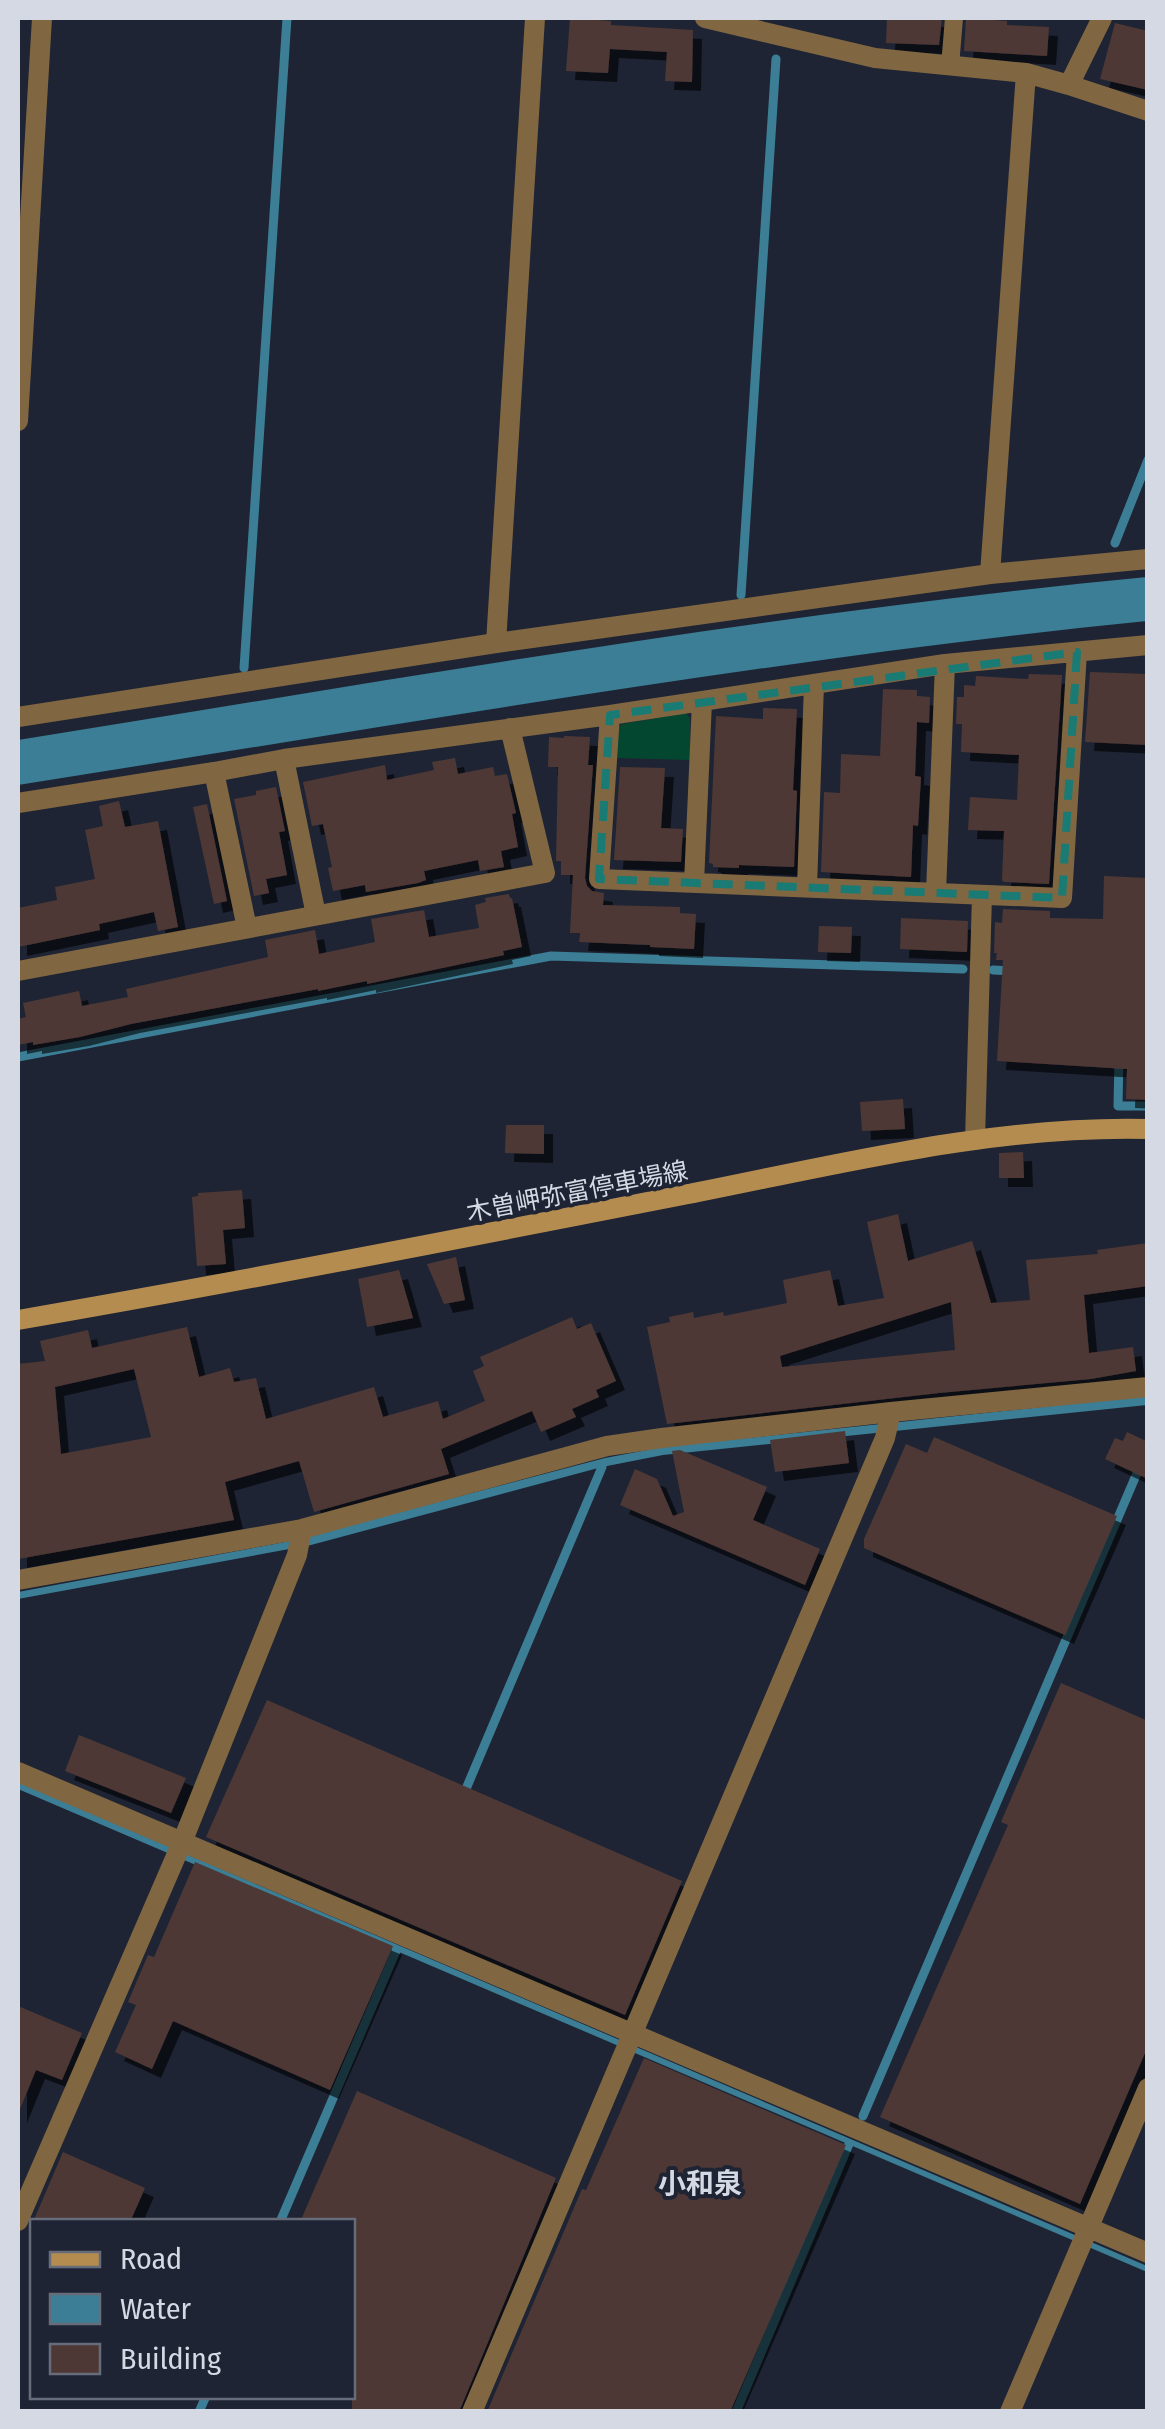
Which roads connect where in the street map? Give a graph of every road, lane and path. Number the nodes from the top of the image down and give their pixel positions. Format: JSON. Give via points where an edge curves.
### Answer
{"nodes":[{"id":1,"x":42,"y":18,"type":"edge"},
{"id":2,"x":535,"y":18,"type":"edge"},
{"id":3,"x":705,"y":18,"type":"edge"},
{"id":4,"x":954,"y":18,"type":"edge"},
{"id":5,"x":1102,"y":18,"type":"edge"},
{"id":6,"x":950,"y":66,"type":"junction"},
{"id":7,"x":1026,"y":74,"type":"junction"},
{"id":8,"x":1069,"y":85,"type":"junction"},
{"id":9,"x":1148,"y":111,"type":"edge"},
{"id":10,"x":18,"y":421,"type":"edge"},
{"id":11,"x":1148,"y":559,"type":"edge"},
{"id":12,"x":990,"y":574,"type":"junction"},
{"id":13,"x":496,"y":643,"type":"junction"},
{"id":14,"x":1148,"y":645,"type":"edge"},
{"id":15,"x":1077,"y":652,"type":"junction"},
{"id":16,"x":946,"y":664,"type":"junction"},
{"id":17,"x":814,"y":684,"type":"junction"},
{"id":18,"x":702,"y":701,"type":"junction"},
{"id":19,"x":610,"y":715,"type":"junction"},
{"id":20,"x":18,"y":718,"type":"edge"},
{"id":21,"x":510,"y":728,"type":"junction"},
{"id":22,"x":284,"y":758,"type":"junction"},
{"id":23,"x":214,"y":772,"type":"junction"},
{"id":24,"x":18,"y":802,"type":"edge"},
{"id":25,"x":694,"y":883,"type":"junction"},
{"id":26,"x":807,"y":887,"type":"junction"},
{"id":27,"x":936,"y":893,"type":"junction"},
{"id":28,"x":982,"y":895,"type":"junction"},
{"id":29,"x":316,"y":915,"type":"junction"},
{"id":30,"x":247,"y":928,"type":"junction"},
{"id":31,"x":18,"y":970,"type":"edge"},
{"id":32,"x":1148,"y":1129,"type":"edge"},
{"id":33,"x":974,"y":1140,"type":"junction"},
{"id":34,"x":18,"y":1320,"type":"edge"},
{"id":35,"x":1148,"y":1387,"type":"edge"},
{"id":36,"x":889,"y":1423,"type":"junction"},
{"id":37,"x":300,"y":1539,"type":"junction"},
{"id":38,"x":18,"y":1580,"type":"edge"},
{"id":39,"x":18,"y":1772,"type":"edge"},
{"id":40,"x":179,"y":1849,"type":"junction"},
{"id":41,"x":630,"y":2042,"type":"junction"},
{"id":42,"x":1148,"y":2088,"type":"edge"},
{"id":43,"x":18,"y":2221,"type":"edge"},
{"id":44,"x":1085,"y":2236,"type":"junction"},
{"id":45,"x":1148,"y":2253,"type":"edge"},
{"id":46,"x":472,"y":2412,"type":"edge"},
{"id":47,"x":1010,"y":2412,"type":"edge"}],
"edges":[{"from":1,"to":10,"type":"street"},
{"from":2,"to":13,"type":"street"},
{"from":3,"to":6,"type":"street","via":[[875,58]]},
{"from":4,"to":6,"type":"lane"},
{"from":5,"to":8,"type":"street"},
{"from":6,"to":7,"type":"street"},
{"from":7,"to":8,"type":"street"},
{"from":7,"to":12,"type":"street"},
{"from":8,"to":9,"type":"street"},
{"from":11,"to":12,"type":"street"},
{"from":12,"to":13,"type":"street"},
{"from":13,"to":20,"type":"street"},
{"from":14,"to":15,"type":"street"},
{"from":15,"to":16,"type":"street"},
{"from":15,"to":28,"type":"street","via":[[1062,898]]},
{"from":16,"to":17,"type":"street"},
{"from":16,"to":27,"type":"street"},
{"from":17,"to":18,"type":"street"},
{"from":17,"to":26,"type":"street"},
{"from":18,"to":19,"type":"street"},
{"from":18,"to":25,"type":"street"},
{"from":19,"to":21,"type":"street"},
{"from":19,"to":25,"type":"street","via":[[599,879]]},
{"from":21,"to":22,"type":"street"},
{"from":21,"to":29,"type":"street","via":[[546,873]]},
{"from":22,"to":23,"type":"street"},
{"from":22,"to":29,"type":"street"},
{"from":23,"to":24,"type":"street"},
{"from":23,"to":30,"type":"street"},
{"from":25,"to":26,"type":"street"},
{"from":26,"to":27,"type":"street"},
{"from":27,"to":28,"type":"street"},
{"from":28,"to":33,"type":"street"},
{"from":29,"to":30,"type":"street"},
{"from":30,"to":31,"type":"street"},
{"from":32,"to":33,"type":"main road","name":"木曽岬弥富停車場線"},
{"from":33,"to":34,"type":"main road","name":"木曽岬弥富停車場線"},
{"from":35,"to":36,"type":"street"},
{"from":36,"to":37,"type":"street","via":[[607,1446]]},
{"from":36,"to":41,"type":"street"},
{"from":37,"to":38,"type":"street"},
{"from":37,"to":40,"type":"street"},
{"from":39,"to":40,"type":"street"},
{"from":40,"to":41,"type":"street"},
{"from":40,"to":43,"type":"street"},
{"from":41,"to":44,"type":"street"},
{"from":41,"to":46,"type":"street"},
{"from":42,"to":44,"type":"street"},
{"from":44,"to":45,"type":"street"},
{"from":44,"to":47,"type":"street"}]}
